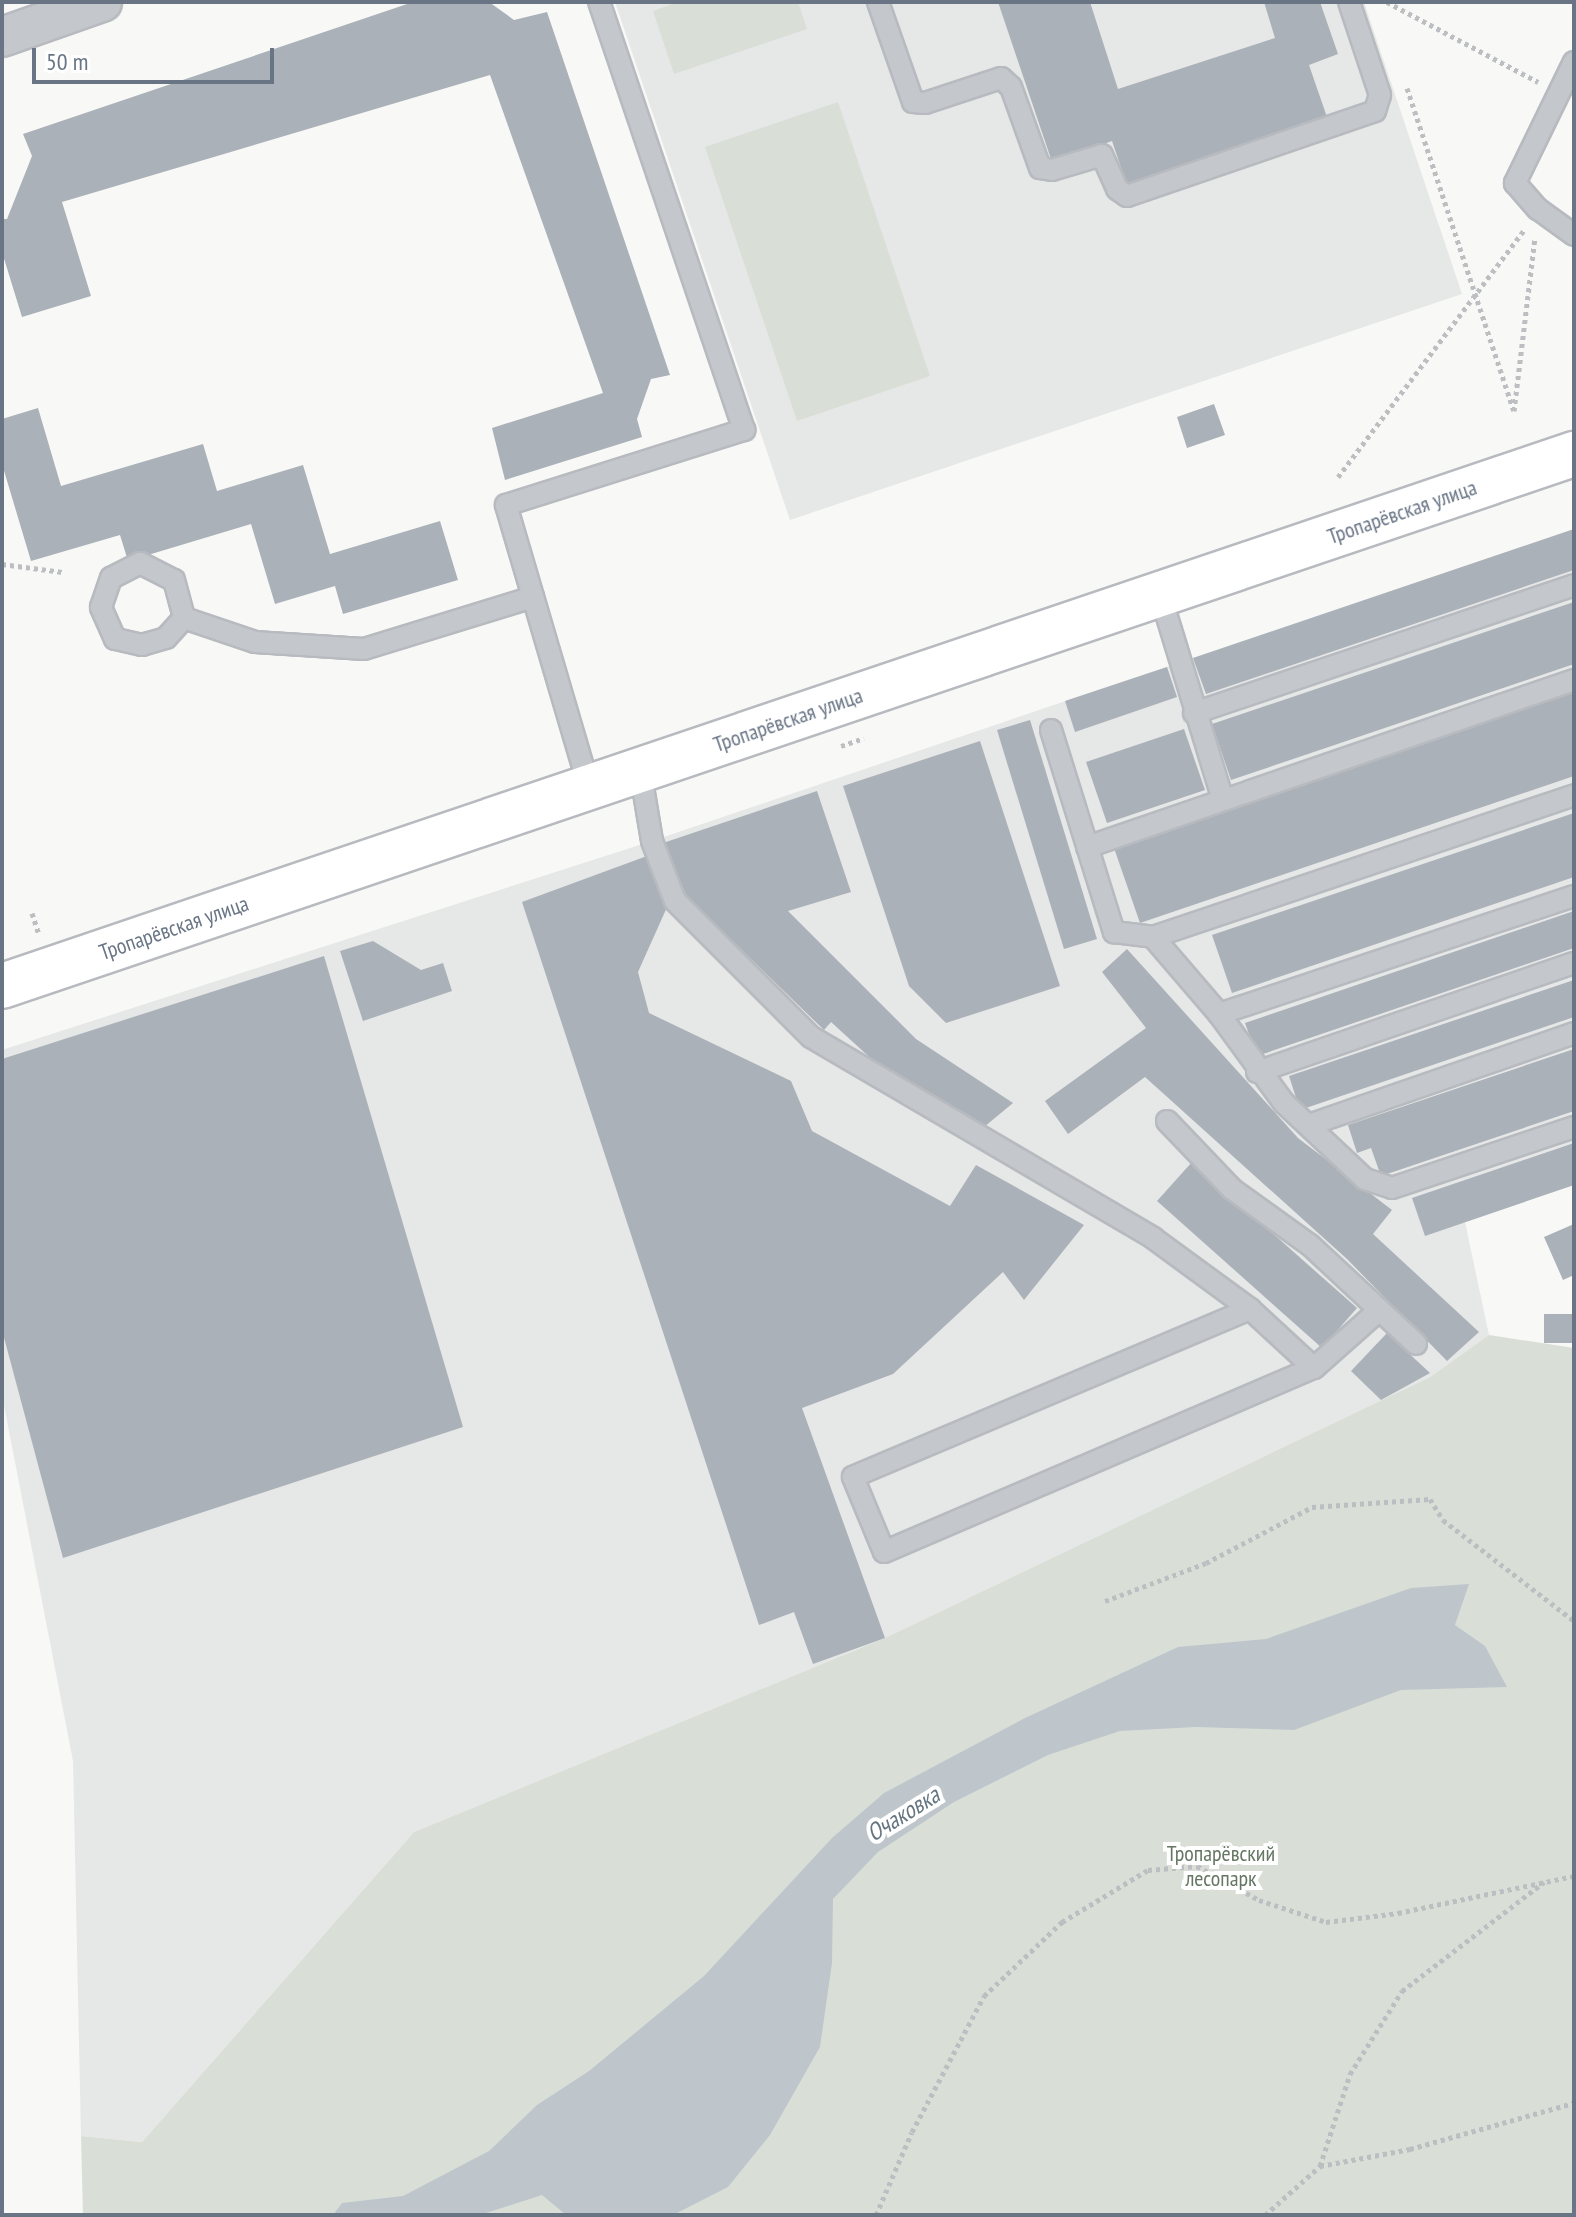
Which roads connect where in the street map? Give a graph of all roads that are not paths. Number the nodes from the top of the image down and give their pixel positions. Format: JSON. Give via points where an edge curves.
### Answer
{"nodes":[{"id":1,"x":102,"y":2,"type":"edge"},
{"id":2,"x":599,"y":2,"type":"edge"},
{"id":3,"x":878,"y":2,"type":"edge"},
{"id":4,"x":1349,"y":2,"type":"edge"},
{"id":5,"x":2,"y":37,"type":"edge"},
{"id":6,"x":1574,"y":62,"type":"edge"},
{"id":7,"x":1574,"y":235,"type":"edge"},
{"id":8,"x":1574,"y":454,"type":"edge"},
{"id":9,"x":1574,"y":585,"type":"edge"},
{"id":10,"x":1160,"y":594,"type":"junction"},
{"id":11,"x":533,"y":597,"type":"junction"},
{"id":12,"x":184,"y":618,"type":"junction"},
{"id":13,"x":1574,"y":680,"type":"edge"},
{"id":14,"x":1194,"y":713,"type":"junction"},
{"id":15,"x":1051,"y":730,"type":"dead end"},
{"id":16,"x":640,"y":769,"type":"junction"},
{"id":17,"x":589,"y":787,"type":"junction"},
{"id":18,"x":1574,"y":795,"type":"edge"},
{"id":19,"x":1223,"y":800,"type":"junction"},
{"id":20,"x":1087,"y":847,"type":"junction"},
{"id":21,"x":1574,"y":896,"type":"edge"},
{"id":22,"x":1153,"y":937,"type":"junction"},
{"id":23,"x":1574,"y":963,"type":"edge"},
{"id":24,"x":2,"y":986,"type":"edge"},
{"id":25,"x":1219,"y":1014,"type":"junction"},
{"id":26,"x":1574,"y":1033,"type":"edge"},
{"id":27,"x":1257,"y":1072,"type":"junction"},
{"id":28,"x":1167,"y":1121,"type":"dead end"},
{"id":29,"x":1309,"y":1125,"type":"junction"},
{"id":30,"x":1574,"y":1127,"type":"edge"},
{"id":31,"x":1250,"y":1309,"type":"junction"},
{"id":32,"x":1377,"y":1312,"type":"junction"},
{"id":33,"x":1416,"y":1344,"type":"dead end"},
{"id":34,"x":1314,"y":1368,"type":"junction"}],
"edges":[{"from":1,"to":5,"type":"street"},
{"from":2,"to":11,"type":"lane","via":[[744,430],[506,505]]},
{"from":3,"to":4,"type":"lane","via":[[913,102],[925,103],[1001,78],[1011,87],[1040,168],[1052,170],[1102,155],[1117,189],[1127,196],[1375,111],[1380,95]]},
{"from":6,"to":7,"type":"lane","via":[[1515,183],[1538,209]]},
{"from":8,"to":10,"type":"street","name":"Тропарёвская улица"},
{"from":9,"to":14,"type":"lane"},
{"from":10,"to":14,"type":"lane"},
{"from":10,"to":16,"type":"street","name":"Тропарёвская улица"},
{"from":11,"to":12,"type":"lane","via":[[364,649],[255,642]]},
{"from":11,"to":17,"type":"lane"},
{"from":12,"to":12,"type":"lane","via":[[174,580],[140,563],[111,578],[101,607],[115,639],[142,645],[166,638]]},
{"from":13,"to":19,"type":"lane"},
{"from":14,"to":19,"type":"lane"},
{"from":15,"to":20,"type":"lane"},
{"from":16,"to":17,"type":"street","name":"Тропарёвская улица"},
{"from":16,"to":31,"type":"lane","via":[[652,841],[675,901],[811,1037],[1153,1238]]},
{"from":17,"to":24,"type":"street","name":"Тропарёвская улица"},
{"from":18,"to":22,"type":"lane"},
{"from":19,"to":20,"type":"lane"},
{"from":20,"to":22,"type":"lane","via":[[1114,932]]},
{"from":21,"to":25,"type":"lane"},
{"from":22,"to":25,"type":"lane"},
{"from":23,"to":27,"type":"lane"},
{"from":25,"to":27,"type":"lane"},
{"from":26,"to":29,"type":"lane"},
{"from":27,"to":29,"type":"lane"},
{"from":28,"to":32,"type":"lane","via":[[1232,1189],[1310,1245]]},
{"from":29,"to":30,"type":"lane","via":[[1365,1179],[1392,1188]]},
{"from":31,"to":34,"type":"lane"},
{"from":31,"to":34,"type":"lane","via":[[853,1477],[884,1552]]},
{"from":32,"to":33,"type":"lane"},
{"from":32,"to":34,"type":"lane"}]}
